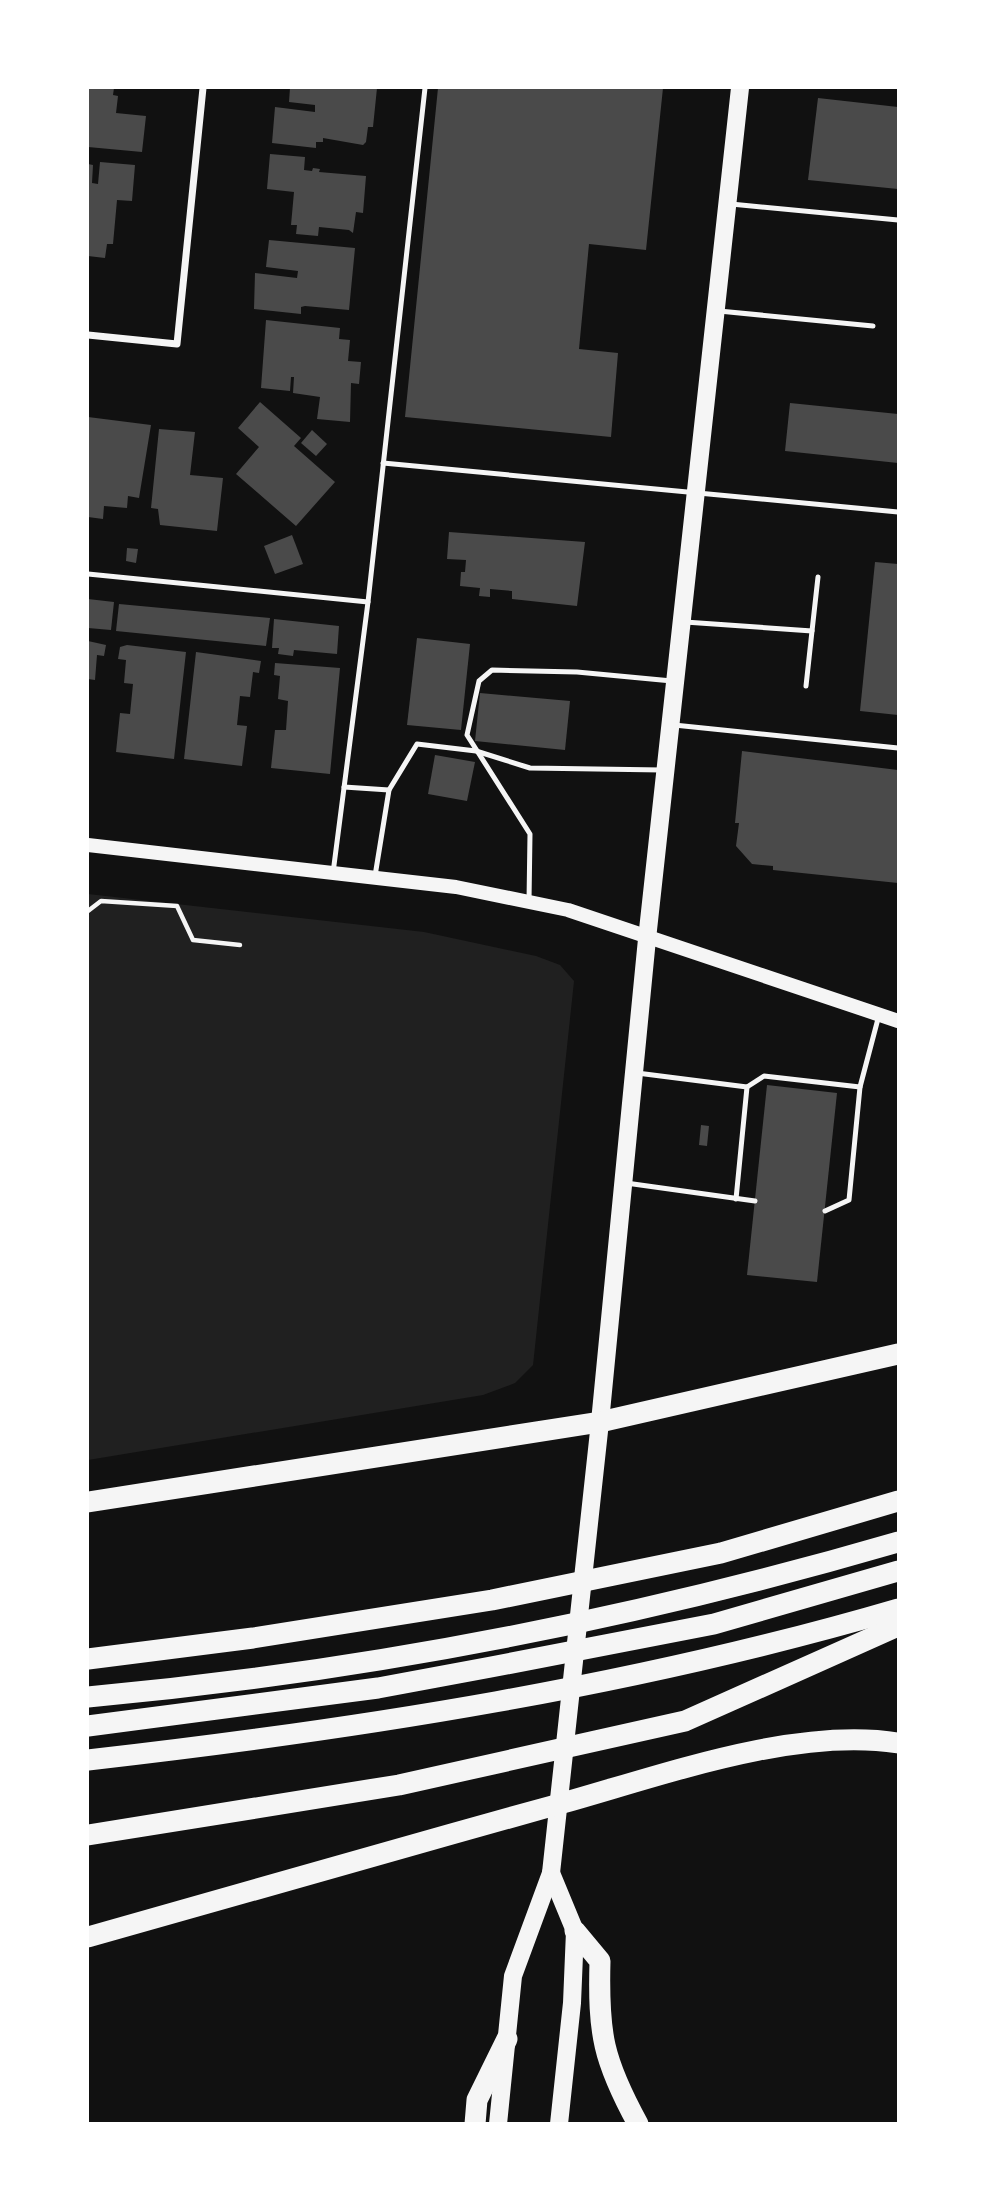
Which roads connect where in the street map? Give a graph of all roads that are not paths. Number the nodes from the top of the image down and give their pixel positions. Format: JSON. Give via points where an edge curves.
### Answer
{"nodes":[{"id":1,"x":204,"y":88,"type":"edge"},
{"id":2,"x":425,"y":88,"type":"edge"},
{"id":3,"x":740,"y":88,"type":"edge"},
{"id":4,"x":728,"y":203,"type":"junction"},
{"id":5,"x":898,"y":220,"type":"edge"},
{"id":6,"x":716,"y":310,"type":"junction"},
{"id":7,"x":873,"y":326,"type":"dead end"},
{"id":8,"x":88,"y":335,"type":"edge"},
{"id":9,"x":383,"y":463,"type":"junction"},
{"id":10,"x":696,"y":494,"type":"junction"},
{"id":11,"x":898,"y":512,"type":"edge"},
{"id":12,"x":88,"y":574,"type":"edge"},
{"id":13,"x":818,"y":577,"type":"dead end"},
{"id":14,"x":368,"y":602,"type":"junction"},
{"id":15,"x":682,"y":622,"type":"junction"},
{"id":16,"x":812,"y":631,"type":"junction"},
{"id":17,"x":675,"y":681,"type":"junction"},
{"id":18,"x":806,"y":685,"type":"dead end"},
{"id":19,"x":671,"y":725,"type":"junction"},
{"id":20,"x":898,"y":748,"type":"edge"},
{"id":21,"x":476,"y":751,"type":"junction"},
{"id":22,"x":666,"y":770,"type":"junction"},
{"id":23,"x":344,"y":787,"type":"junction"},
{"id":24,"x":389,"y":790,"type":"junction"},
{"id":25,"x":88,"y":845,"type":"edge"},
{"id":26,"x":333,"y":873,"type":"junction"},
{"id":27,"x":375,"y":878,"type":"junction"},
{"id":28,"x":529,"y":903,"type":"junction"},
{"id":29,"x":647,"y":939,"type":"junction"},
{"id":30,"x":879,"y":1014,"type":"junction"},
{"id":31,"x":898,"y":1021,"type":"edge"},
{"id":32,"x":634,"y":1073,"type":"junction"},
{"id":33,"x":747,"y":1087,"type":"junction"},
{"id":34,"x":860,"y":1087,"type":"junction"},
{"id":35,"x":623,"y":1183,"type":"junction"},
{"id":36,"x":736,"y":1199,"type":"junction"},
{"id":37,"x":755,"y":1201,"type":"dead end"},
{"id":38,"x":825,"y":1211,"type":"dead end"},
{"id":39,"x":898,"y":1354,"type":"edge"},
{"id":40,"x":600,"y":1422,"type":"junction"},
{"id":41,"x":898,"y":1501,"type":"edge"},
{"id":42,"x":88,"y":1502,"type":"edge"},
{"id":43,"x":898,"y":1542,"type":"edge"},
{"id":44,"x":898,"y":1571,"type":"edge"},
{"id":45,"x":898,"y":1609,"type":"edge"},
{"id":46,"x":898,"y":1626,"type":"edge"},
{"id":47,"x":88,"y":1659,"type":"edge"},
{"id":48,"x":88,"y":1697,"type":"edge"},
{"id":49,"x":88,"y":1726,"type":"edge"},
{"id":50,"x":898,"y":1744,"type":"edge"},
{"id":51,"x":88,"y":1760,"type":"edge"},
{"id":52,"x":88,"y":1835,"type":"edge"},
{"id":53,"x":551,"y":1873,"type":"junction"},
{"id":54,"x":575,"y":1931,"type":"junction"},
{"id":55,"x":88,"y":1937,"type":"edge"},
{"id":56,"x":507,"y":2039,"type":"junction"},
{"id":57,"x":475,"y":2123,"type":"edge"},
{"id":58,"x":498,"y":2123,"type":"edge"},
{"id":59,"x":559,"y":2123,"type":"edge"},
{"id":60,"x":638,"y":2123,"type":"edge"}],
"edges":[{"from":1,"to":8,"type":"street","via":[[177,344]]},
{"from":2,"to":9,"type":"lane"},
{"from":3,"to":4,"type":"main road"},
{"from":4,"to":5,"type":"lane"},
{"from":4,"to":6,"type":"main road"},
{"from":6,"to":7,"type":"lane"},
{"from":6,"to":10,"type":"main road"},
{"from":9,"to":10,"type":"lane"},
{"from":9,"to":14,"type":"lane"},
{"from":10,"to":11,"type":"lane"},
{"from":10,"to":15,"type":"main road"},
{"from":12,"to":14,"type":"lane"},
{"from":13,"to":16,"type":"lane"},
{"from":14,"to":23,"type":"lane"},
{"from":15,"to":16,"type":"lane"},
{"from":15,"to":17,"type":"main road"},
{"from":16,"to":18,"type":"lane"},
{"from":17,"to":19,"type":"main road"},
{"from":17,"to":21,"type":"lane","via":[[492,670],[479,681],[467,736]]},
{"from":19,"to":20,"type":"lane"},
{"from":19,"to":22,"type":"main road"},
{"from":21,"to":22,"type":"lane","via":[[530,768]]},
{"from":21,"to":24,"type":"lane","via":[[417,744]]},
{"from":21,"to":28,"type":"lane","via":[[530,834]]},
{"from":22,"to":29,"type":"main road"},
{"from":23,"to":24,"type":"lane"},
{"from":23,"to":26,"type":"lane"},
{"from":24,"to":27,"type":"lane"},
{"from":25,"to":26,"type":"main road"},
{"from":26,"to":27,"type":"main road"},
{"from":27,"to":28,"type":"main road","via":[[456,887]]},
{"from":28,"to":29,"type":"main road","via":[[568,911]]},
{"from":29,"to":30,"type":"main road"},
{"from":29,"to":32,"type":"main road"},
{"from":30,"to":31,"type":"main road"},
{"from":30,"to":34,"type":"lane"},
{"from":32,"to":33,"type":"lane"},
{"from":32,"to":35,"type":"main road"},
{"from":33,"to":34,"type":"lane","via":[[764,1076]]},
{"from":33,"to":36,"type":"lane"},
{"from":34,"to":38,"type":"lane","via":[[849,1200]]},
{"from":35,"to":36,"type":"lane"},
{"from":35,"to":40,"type":"main road"},
{"from":36,"to":37,"type":"lane"},
{"from":39,"to":40,"type":"highway"},
{"from":40,"to":42,"type":"highway"},
{"from":40,"to":53,"type":"main road"},
{"from":41,"to":47,"type":"highway","via":[[721,1553],[492,1600]]},
{"from":43,"to":48,"type":"highway","via":[[673,1603],[467,1647],[176,1689]]},
{"from":44,"to":49,"type":"highway","via":[[714,1624],[491,1667],[378,1688]]},
{"from":45,"to":51,"type":"highway","via":[[694,1661],[435,1713]]},
{"from":46,"to":52,"type":"highway","via":[[685,1721],[399,1785]]},
{"from":50,"to":55,"type":"highway","via":[[835,1738],[775,1747]]},
{"from":53,"to":54,"type":"main road"},
{"from":53,"to":56,"type":"main road","via":[[513,1976]]},
{"from":54,"to":59,"type":"main road"},
{"from":54,"to":60,"type":"highway","via":[[600,1961],[599,2009],[605,2056]]},
{"from":56,"to":57,"type":"highway","via":[[477,2100]]},
{"from":56,"to":58,"type":"main road"}]}
